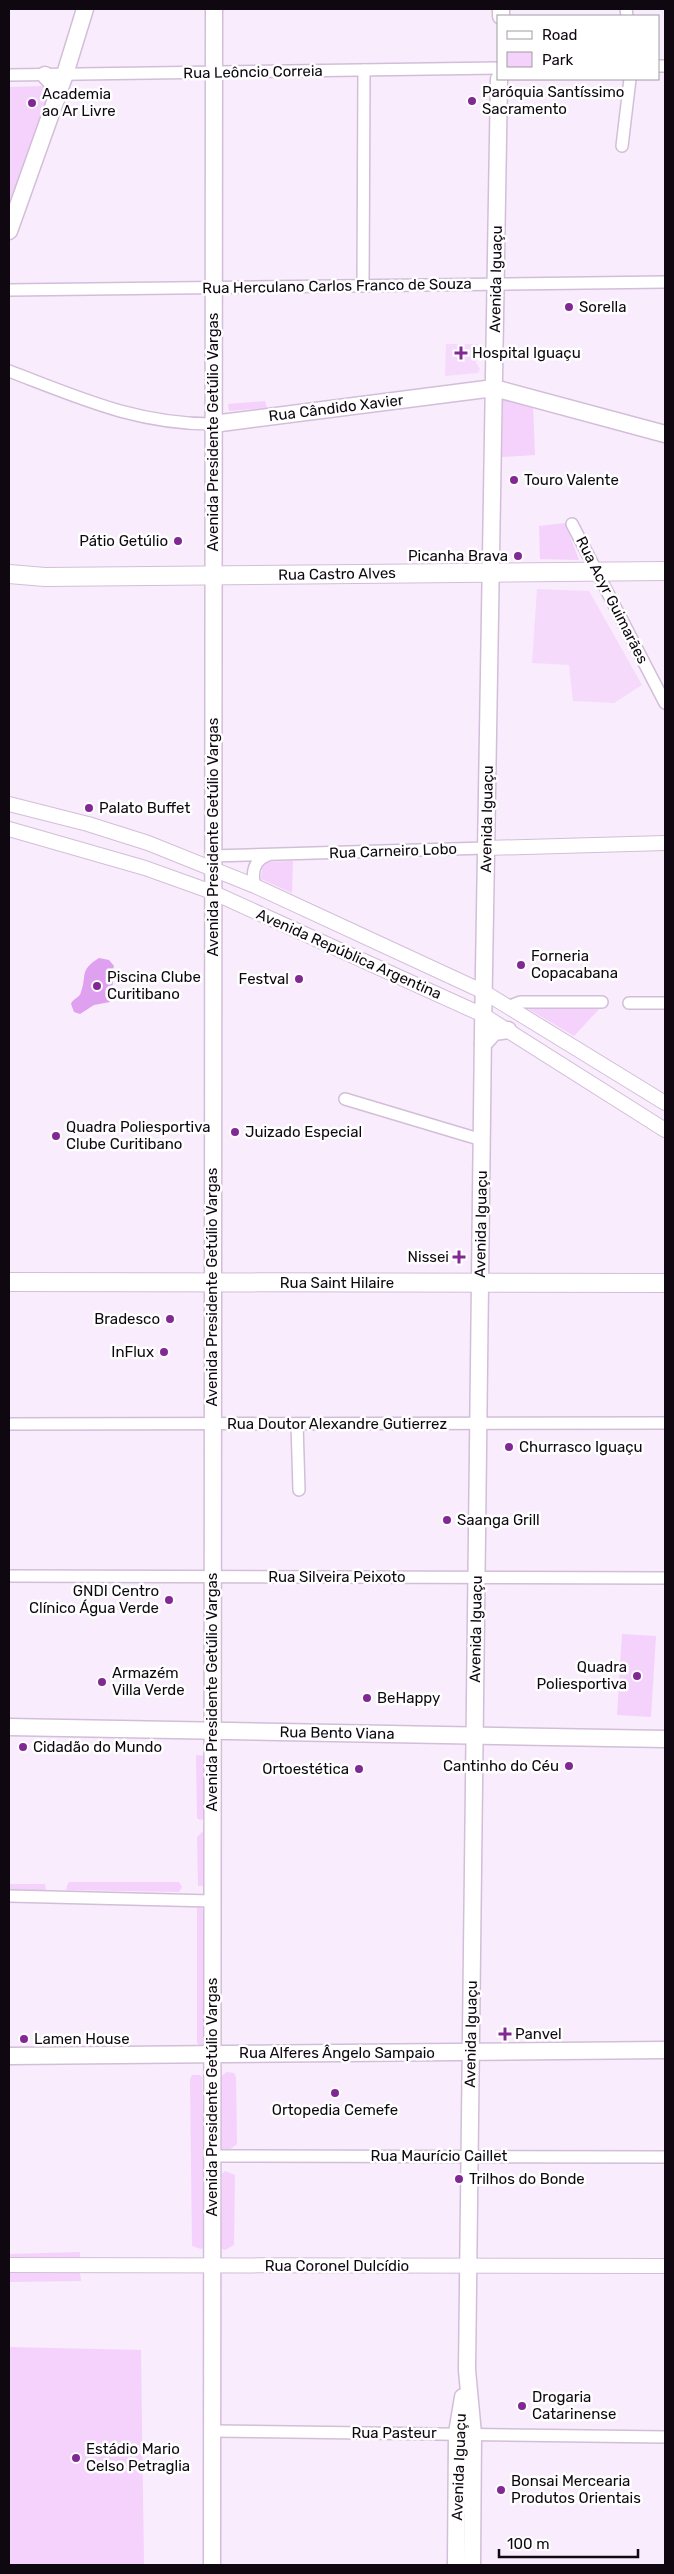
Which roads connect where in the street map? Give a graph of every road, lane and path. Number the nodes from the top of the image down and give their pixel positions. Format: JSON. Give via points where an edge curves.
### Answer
{"nodes":[{"id":1,"x":85,"y":9,"type":"edge"},
{"id":2,"x":214,"y":9,"type":"edge"},
{"id":3,"x":497,"y":68,"type":"edge"},
{"id":4,"x":364,"y":70,"type":"junction"},
{"id":5,"x":214,"y":72,"type":"junction"},
{"id":6,"x":45,"y":74,"type":"junction"},
{"id":7,"x":65,"y":74,"type":"junction"},
{"id":8,"x":9,"y":75,"type":"edge"},
{"id":9,"x":500,"y":80,"type":"edge"},
{"id":10,"x":630,"y":80,"type":"edge"},
{"id":11,"x":56,"y":100,"type":"junction"},
{"id":12,"x":622,"y":146,"type":"dead end"},
{"id":13,"x":9,"y":231,"type":"edge"},
{"id":14,"x":665,"y":282,"type":"edge"},
{"id":15,"x":496,"y":284,"type":"junction"},
{"id":16,"x":363,"y":286,"type":"junction"},
{"id":17,"x":214,"y":288,"type":"junction"},
{"id":18,"x":9,"y":290,"type":"edge"},
{"id":19,"x":9,"y":371,"type":"edge"},
{"id":20,"x":494,"y":388,"type":"junction"},
{"id":21,"x":213,"y":424,"type":"junction"},
{"id":22,"x":665,"y":434,"type":"edge"},
{"id":23,"x":572,"y":524,"type":"dead end"},
{"id":24,"x":595,"y":571,"type":"junction"},
{"id":25,"x":665,"y":571,"type":"edge"},
{"id":26,"x":491,"y":572,"type":"junction"},
{"id":27,"x":9,"y":574,"type":"edge"},
{"id":28,"x":213,"y":575,"type":"junction"},
{"id":29,"x":665,"y":703,"type":"edge"},
{"id":30,"x":9,"y":804,"type":"edge"},
{"id":31,"x":9,"y":829,"type":"edge"},
{"id":32,"x":665,"y":843,"type":"edge"},
{"id":33,"x":486,"y":848,"type":"junction"},
{"id":34,"x":270,"y":854,"type":"junction"},
{"id":35,"x":212,"y":862,"type":"junction"},
{"id":36,"x":255,"y":886,"type":"junction"},
{"id":37,"x":212,"y":892,"type":"junction"},
{"id":38,"x":484,"y":992,"type":"junction"},
{"id":39,"x":602,"y":1002,"type":"dead end"},
{"id":40,"x":629,"y":1003,"type":"dead end"},
{"id":41,"x":665,"y":1003,"type":"edge"},
{"id":42,"x":510,"y":1006,"type":"junction"},
{"id":43,"x":483,"y":1015,"type":"junction"},
{"id":44,"x":508,"y":1030,"type":"junction"},
{"id":45,"x":483,"y":1044,"type":"junction"},
{"id":46,"x":345,"y":1098,"type":"dead end"},
{"id":47,"x":665,"y":1103,"type":"edge"},
{"id":48,"x":665,"y":1130,"type":"edge"},
{"id":49,"x":482,"y":1140,"type":"junction"},
{"id":50,"x":9,"y":1282,"type":"edge"},
{"id":51,"x":212,"y":1282,"type":"junction"},
{"id":52,"x":480,"y":1283,"type":"junction"},
{"id":53,"x":665,"y":1283,"type":"edge"},
{"id":54,"x":665,"y":1423,"type":"edge"},
{"id":55,"x":9,"y":1424,"type":"edge"},
{"id":56,"x":212,"y":1424,"type":"junction"},
{"id":57,"x":297,"y":1424,"type":"junction"},
{"id":58,"x":478,"y":1424,"type":"junction"},
{"id":59,"x":299,"y":1490,"type":"dead end"},
{"id":60,"x":9,"y":1576,"type":"edge"},
{"id":61,"x":212,"y":1577,"type":"junction"},
{"id":62,"x":476,"y":1578,"type":"junction"},
{"id":63,"x":665,"y":1578,"type":"edge"},
{"id":64,"x":9,"y":1727,"type":"edge"},
{"id":65,"x":212,"y":1730,"type":"junction"},
{"id":66,"x":475,"y":1736,"type":"junction"},
{"id":67,"x":665,"y":1739,"type":"edge"},
{"id":68,"x":9,"y":1896,"type":"edge"},
{"id":69,"x":212,"y":1900,"type":"junction"},
{"id":70,"x":665,"y":2050,"type":"edge"},
{"id":71,"x":471,"y":2052,"type":"junction"},
{"id":72,"x":212,"y":2054,"type":"junction"},
{"id":73,"x":9,"y":2056,"type":"edge"},
{"id":74,"x":212,"y":2156,"type":"junction"},
{"id":75,"x":470,"y":2156,"type":"junction"},
{"id":76,"x":665,"y":2157,"type":"edge"},
{"id":77,"x":9,"y":2265,"type":"edge"},
{"id":78,"x":212,"y":2266,"type":"junction"},
{"id":79,"x":468,"y":2266,"type":"junction"},
{"id":80,"x":665,"y":2266,"type":"edge"},
{"id":81,"x":212,"y":2431,"type":"junction"},
{"id":82,"x":465,"y":2433,"type":"junction"},
{"id":83,"x":665,"y":2437,"type":"edge"},
{"id":84,"x":212,"y":2565,"type":"edge"},
{"id":85,"x":456,"y":2565,"type":"edge"},
{"id":86,"x":472,"y":2565,"type":"edge"}],
"edges":[{"from":1,"to":7,"type":"main road"},
{"from":2,"to":5,"type":"main road","name":"Avenida Presidente Getúlio Vargas"},
{"from":3,"to":4,"type":"street","name":"Rua Leôncio Correia"},
{"from":4,"to":5,"type":"street","name":"Rua Leôncio Correia"},
{"from":4,"to":16,"type":"street"},
{"from":5,"to":7,"type":"street","name":"Rua Leôncio Correia"},
{"from":5,"to":17,"type":"main road","name":"Avenida Presidente Getúlio Vargas"},
{"from":6,"to":7,"type":"street","name":"Rua Leôncio Correia"},
{"from":6,"to":8,"type":"street","name":"Rua Leôncio Correia"},
{"from":6,"to":11,"type":"main road","via":[[54,85]]},
{"from":7,"to":11,"type":"main road"},
{"from":9,"to":15,"type":"main road","name":"Avenida Iguaçu"},
{"from":10,"to":12,"type":"street"},
{"from":11,"to":13,"type":"main road"},
{"from":14,"to":15,"type":"street","name":"Rua Herculano Carlos Franco de Souza"},
{"from":15,"to":16,"type":"street","name":"Rua Herculano Carlos Franco de Souza"},
{"from":15,"to":20,"type":"main road","name":"Avenida Iguaçu"},
{"from":16,"to":17,"type":"street","name":"Rua Herculano Carlos Franco de Souza"},
{"from":17,"to":18,"type":"street","name":"Rua Herculano Carlos Franco de Souza"},
{"from":17,"to":21,"type":"main road","name":"Avenida Presidente Getúlio Vargas"},
{"from":19,"to":21,"type":"street","name":"Rua Cândido Xavier","via":[[137,417],[169,423]]},
{"from":20,"to":21,"type":"main road","name":"Rua Cândido Xavier"},
{"from":20,"to":22,"type":"main road","name":"Rua Cândido Xavier"},
{"from":20,"to":26,"type":"main road","name":"Avenida Iguaçu"},
{"from":21,"to":28,"type":"main road","name":"Avenida Presidente Getúlio Vargas"},
{"from":23,"to":24,"type":"street","name":"Rua Acyr Guimarães"},
{"from":24,"to":25,"type":"main road","name":"Rua Castro Alves"},
{"from":24,"to":26,"type":"main road","name":"Rua Castro Alves"},
{"from":24,"to":29,"type":"street","name":"Rua Acyr Guimarães"},
{"from":26,"to":28,"type":"main road","name":"Rua Castro Alves"},
{"from":26,"to":33,"type":"main road","name":"Avenida Iguaçu"},
{"from":27,"to":28,"type":"main road","name":"Rua Castro Alves","via":[[45,577]]},
{"from":28,"to":35,"type":"main road","name":"Avenida Presidente Getúlio Vargas"},
{"from":30,"to":35,"type":"street","name":"Avenida República Argentina"},
{"from":31,"to":37,"type":"street","name":"Avenida República Argentina","via":[[145,868]]},
{"from":32,"to":33,"type":"street","name":"Rua Carneiro Lobo"},
{"from":33,"to":34,"type":"street","name":"Rua Carneiro Lobo"},
{"from":33,"to":38,"type":"main road","name":"Avenida Iguaçu"},
{"from":34,"to":35,"type":"street","name":"Rua Carneiro Lobo"},
{"from":34,"to":36,"type":"street","via":[[262,857],[253,870]]},
{"from":35,"to":36,"type":"street","name":"Avenida República Argentina"},
{"from":35,"to":37,"type":"main road","name":"Avenida Presidente Getúlio Vargas"},
{"from":36,"to":38,"type":"street","name":"Avenida República Argentina"},
{"from":37,"to":43,"type":"street","name":"Avenida República Argentina"},
{"from":37,"to":51,"type":"main road","name":"Avenida Presidente Getúlio Vargas"},
{"from":38,"to":42,"type":"street","name":"Avenida República Argentina"},
{"from":38,"to":43,"type":"main road","name":"Avenida Iguaçu"},
{"from":39,"to":42,"type":"street","via":[[520,1002]]},
{"from":40,"to":41,"type":"street"},
{"from":42,"to":47,"type":"street","name":"Avenida República Argentina"},
{"from":43,"to":44,"type":"street","name":"Avenida República Argentina"},
{"from":43,"to":45,"type":"main road","name":"Avenida Iguaçu"},
{"from":44,"to":45,"type":"main road","via":[[494,1032]]},
{"from":44,"to":48,"type":"street","name":"Avenida República Argentina"},
{"from":45,"to":49,"type":"main road","name":"Avenida Iguaçu"},
{"from":46,"to":49,"type":"street"},
{"from":49,"to":52,"type":"main road","name":"Avenida Iguaçu"},
{"from":50,"to":51,"type":"main road","name":"Rua Saint Hilaire"},
{"from":51,"to":52,"type":"main road","name":"Rua Saint Hilaire"},
{"from":51,"to":56,"type":"main road","name":"Avenida Presidente Getúlio Vargas"},
{"from":52,"to":53,"type":"main road","name":"Rua Saint Hilaire"},
{"from":52,"to":58,"type":"main road","name":"Avenida Iguaçu"},
{"from":54,"to":58,"type":"street","name":"Rua Doutor Alexandre Gutierrez"},
{"from":55,"to":56,"type":"street","name":"Rua Doutor Alexandre Gutierrez"},
{"from":56,"to":57,"type":"street","name":"Rua Doutor Alexandre Gutierrez"},
{"from":56,"to":61,"type":"main road","name":"Avenida Presidente Getúlio Vargas"},
{"from":57,"to":58,"type":"street","name":"Rua Doutor Alexandre Gutierrez"},
{"from":57,"to":59,"type":"street"},
{"from":58,"to":62,"type":"main road","name":"Avenida Iguaçu"},
{"from":60,"to":61,"type":"street","name":"Rua Silveira Peixoto"},
{"from":61,"to":62,"type":"street","name":"Rua Silveira Peixoto"},
{"from":61,"to":65,"type":"main road","name":"Avenida Presidente Getúlio Vargas"},
{"from":62,"to":63,"type":"street","name":"Rua Silveira Peixoto"},
{"from":62,"to":66,"type":"main road","name":"Avenida Iguaçu"},
{"from":64,"to":65,"type":"main road","name":"Rua Bento Viana"},
{"from":65,"to":66,"type":"main road","name":"Rua Bento Viana"},
{"from":65,"to":69,"type":"main road","name":"Avenida Presidente Getúlio Vargas"},
{"from":66,"to":67,"type":"main road","name":"Rua Bento Viana"},
{"from":66,"to":71,"type":"main road","name":"Avenida Iguaçu"},
{"from":68,"to":69,"type":"street"},
{"from":69,"to":72,"type":"main road","name":"Avenida Presidente Getúlio Vargas"},
{"from":70,"to":71,"type":"main road","name":"Rua Alferes Ângelo Sampaio"},
{"from":71,"to":72,"type":"main road","name":"Rua Alferes Ângelo Sampaio"},
{"from":71,"to":75,"type":"main road","name":"Avenida Iguaçu"},
{"from":72,"to":73,"type":"main road","name":"Rua Alferes Ângelo Sampaio"},
{"from":72,"to":74,"type":"main road","name":"Avenida Presidente Getúlio Vargas"},
{"from":74,"to":75,"type":"street","name":"Rua Maurício Caillet"},
{"from":74,"to":78,"type":"main road","name":"Avenida Presidente Getúlio Vargas"},
{"from":75,"to":76,"type":"street","name":"Rua Maurício Caillet"},
{"from":75,"to":79,"type":"main road","name":"Avenida Iguaçu"},
{"from":77,"to":78,"type":"street","name":"Rua Coronel Dulcídio"},
{"from":78,"to":79,"type":"street","name":"Rua Coronel Dulcídio"},
{"from":78,"to":81,"type":"main road","name":"Avenida Presidente Getúlio Vargas"},
{"from":79,"to":80,"type":"street","name":"Rua Coronel Dulcídio"},
{"from":79,"to":82,"type":"main road","name":"Avenida Iguaçu"},
{"from":81,"to":82,"type":"street","name":"Rua Pasteur"},
{"from":81,"to":84,"type":"main road","name":"Avenida Presidente Getúlio Vargas"},
{"from":82,"to":83,"type":"street","name":"Rua Pasteur"},
{"from":82,"to":85,"type":"main road","name":"Avenida Iguaçu"},
{"from":82,"to":86,"type":"main road","name":"Avenida Iguaçu"}]}
